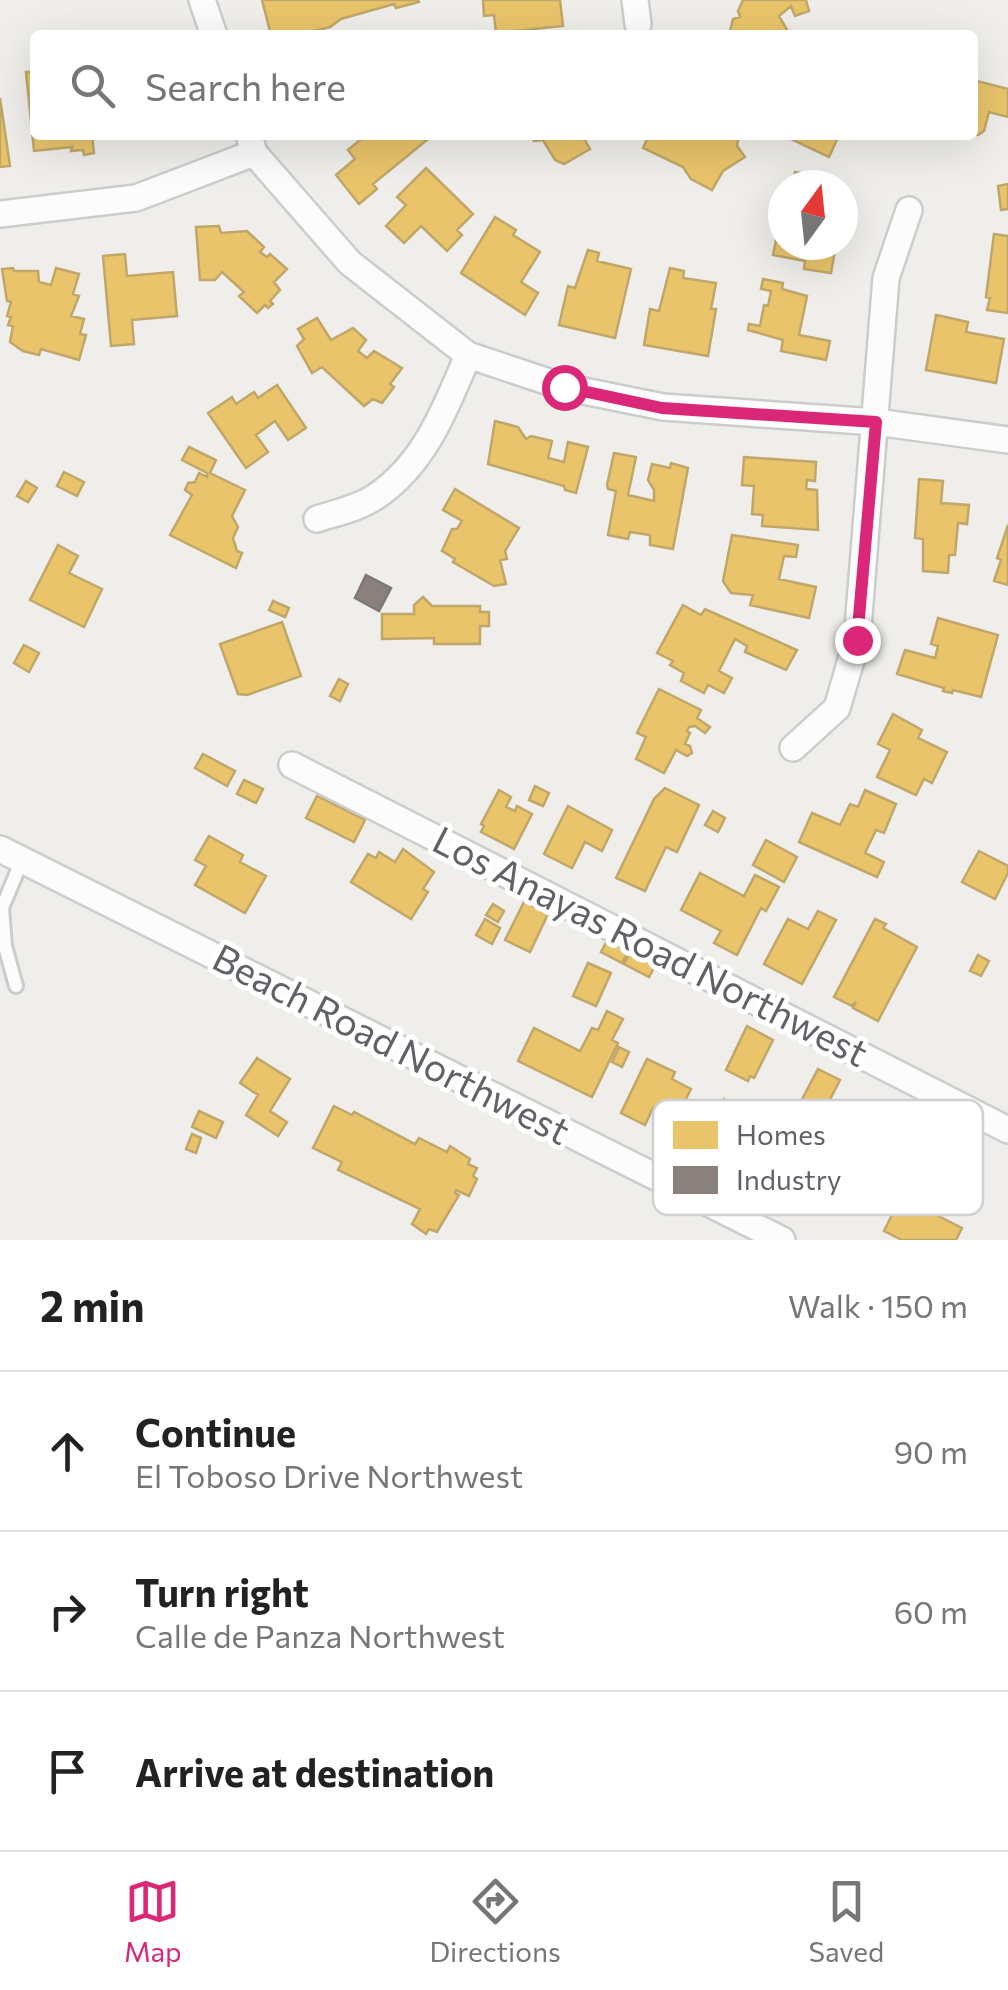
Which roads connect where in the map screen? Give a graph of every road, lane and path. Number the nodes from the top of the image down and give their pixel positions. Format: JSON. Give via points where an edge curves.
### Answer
{"nodes":[{"id":1,"x":202,"y":0,"type":"edge"},
{"id":2,"x":212,"y":30,"type":"edge"},
{"id":3,"x":252,"y":144,"type":"edge"},
{"id":4,"x":909,"y":210,"type":"dead end"},
{"id":5,"x":0,"y":214,"type":"edge"},
{"id":6,"x":468,"y":355,"type":"junction"},
{"id":7,"x":876,"y":422,"type":"junction"},
{"id":8,"x":1008,"y":440,"type":"edge"},
{"id":9,"x":317,"y":520,"type":"dead end"},
{"id":10,"x":794,"y":748,"type":"dead end"},
{"id":11,"x":292,"y":765,"type":"dead end"},
{"id":12,"x":11,"y":855,"type":"edge"},
{"id":13,"x":16,"y":986,"type":"dead end"},
{"id":14,"x":949,"y":1100,"type":"edge"},
{"id":15,"x":983,"y":1117,"type":"edge"},
{"id":16,"x":1008,"y":1130,"type":"edge"},
{"id":17,"x":653,"y":1176,"type":"edge"},
{"id":18,"x":732,"y":1215,"type":"edge"},
{"id":19,"x":782,"y":1240,"type":"edge"}],
"edges":[{"from":1,"to":2,"type":"street"},
{"from":3,"to":5,"type":"street","via":[[136,198]]},
{"from":3,"to":6,"type":"street","via":[[350,263]]},
{"from":4,"to":7,"type":"street","via":[[886,278]]},
{"from":6,"to":7,"type":"street","via":[[564,387],[662,408]]},
{"from":6,"to":9,"type":"street","via":[[411,470],[373,500]]},
{"from":7,"to":8,"type":"street"},
{"from":7,"to":10,"type":"street","via":[[857,640],[836,708]]},
{"from":11,"to":14,"type":"street","name":"Los Anayas Road Northwest"},
{"from":12,"to":13,"type":"lane","via":[[2,908]]},
{"from":12,"to":17,"type":"street","name":"Beach Road Northwest"},
{"from":15,"to":16,"type":"street","name":"Los Anayas Road Northwest"},
{"from":18,"to":19,"type":"street","name":"Beach Road Northwest"}]}
